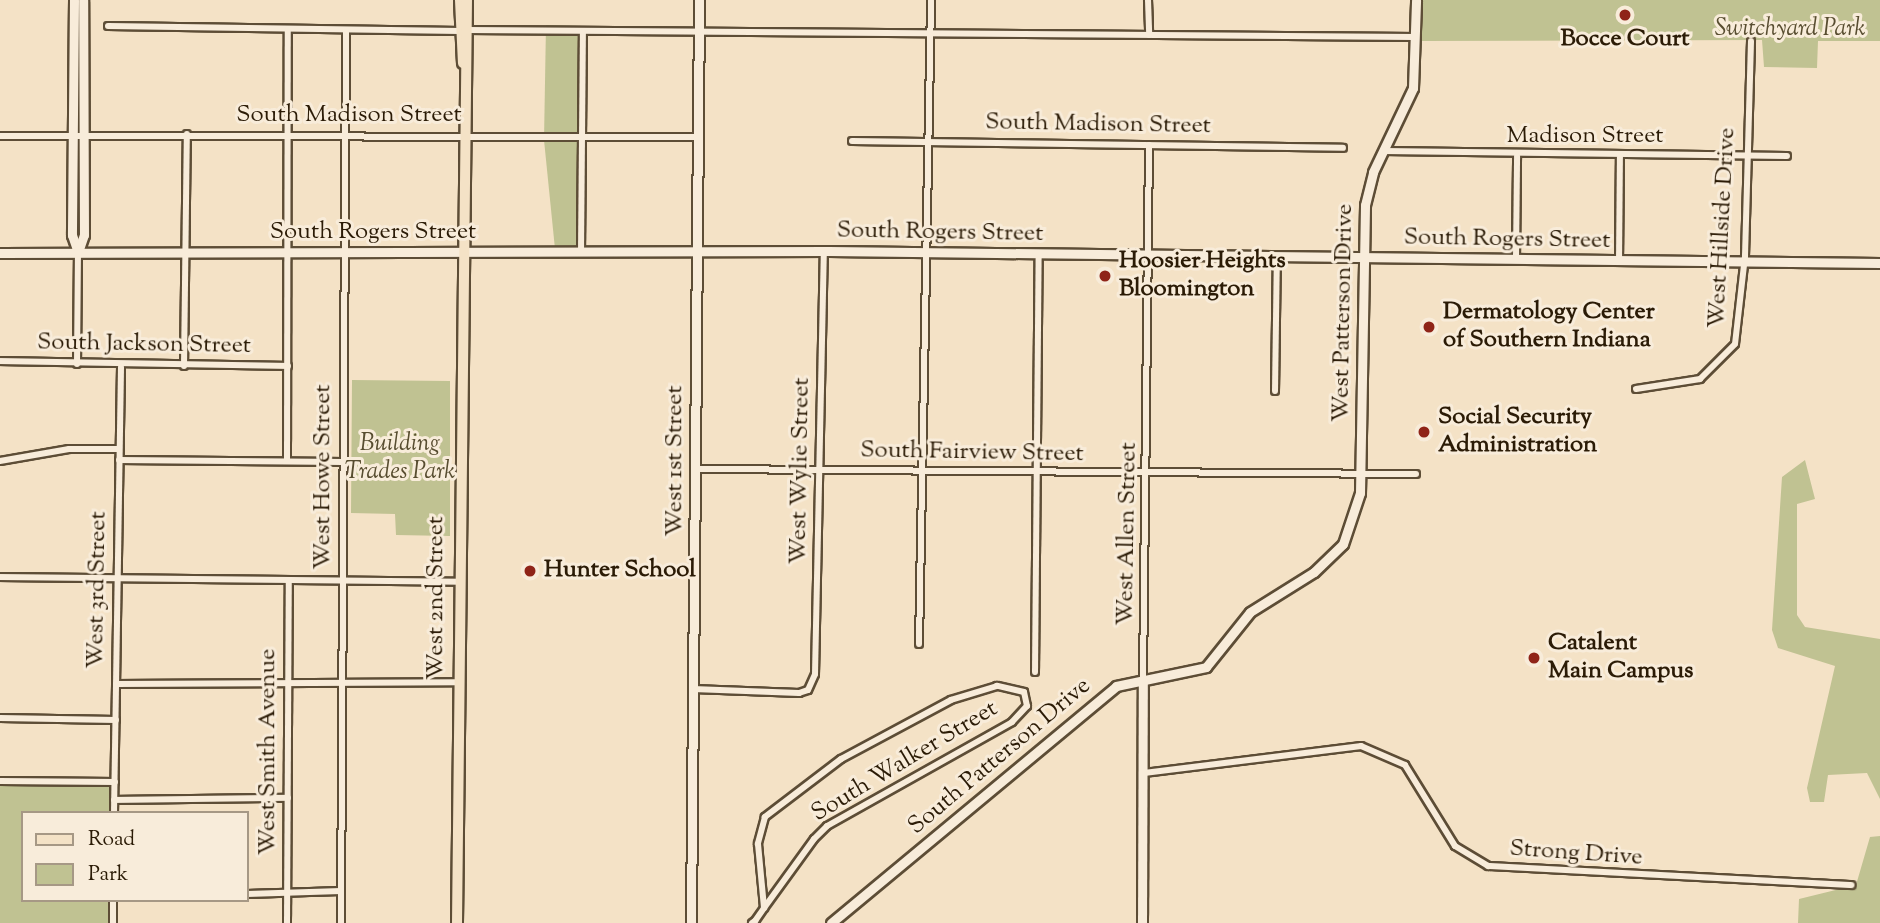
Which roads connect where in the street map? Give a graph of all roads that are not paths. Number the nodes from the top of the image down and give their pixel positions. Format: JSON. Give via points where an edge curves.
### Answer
{"nodes":[{"id":1,"x":74,"y":0,"type":"edge"},
{"id":2,"x":83,"y":0,"type":"edge"},
{"id":3,"x":699,"y":0,"type":"edge"},
{"id":4,"x":931,"y":0,"type":"edge"},
{"id":5,"x":1148,"y":0,"type":"edge"},
{"id":6,"x":1416,"y":0,"type":"edge"},
{"id":7,"x":463,"y":5,"type":"edge"},
{"id":8,"x":108,"y":26,"type":"dead end"},
{"id":9,"x":288,"y":29,"type":"junction"},
{"id":10,"x":346,"y":30,"type":"junction"},
{"id":11,"x":463,"y":31,"type":"junction"},
{"id":12,"x":583,"y":32,"type":"junction"},
{"id":13,"x":699,"y":32,"type":"junction"},
{"id":14,"x":930,"y":33,"type":"junction"},
{"id":15,"x":1149,"y":35,"type":"junction"},
{"id":16,"x":1415,"y":37,"type":"junction"},
{"id":17,"x":1751,"y":41,"type":"dead end"},
{"id":18,"x":187,"y":134,"type":"junction"},
{"id":19,"x":79,"y":135,"type":"junction"},
{"id":20,"x":288,"y":135,"type":"junction"},
{"id":21,"x":344,"y":135,"type":"junction"},
{"id":22,"x":463,"y":135,"type":"junction"},
{"id":23,"x":0,"y":136,"type":"edge"},
{"id":24,"x":582,"y":137,"type":"junction"},
{"id":25,"x":698,"y":137,"type":"junction"},
{"id":26,"x":852,"y":141,"type":"dead end"},
{"id":27,"x":927,"y":142,"type":"junction"},
{"id":28,"x":1149,"y":145,"type":"junction"},
{"id":29,"x":1343,"y":148,"type":"dead end"},
{"id":30,"x":1384,"y":150,"type":"junction"},
{"id":31,"x":1517,"y":156,"type":"junction"},
{"id":32,"x":1787,"y":156,"type":"dead end"},
{"id":33,"x":1620,"y":157,"type":"junction"},
{"id":34,"x":1748,"y":158,"type":"junction"},
{"id":35,"x":186,"y":251,"type":"junction"},
{"id":36,"x":698,"y":251,"type":"junction"},
{"id":37,"x":824,"y":251,"type":"junction"},
{"id":38,"x":78,"y":252,"type":"junction"},
{"id":39,"x":288,"y":252,"type":"junction"},
{"id":40,"x":581,"y":252,"type":"junction"},
{"id":41,"x":927,"y":252,"type":"junction"},
{"id":42,"x":0,"y":253,"type":"edge"},
{"id":43,"x":344,"y":253,"type":"junction"},
{"id":44,"x":462,"y":253,"type":"junction"},
{"id":45,"x":1039,"y":254,"type":"junction"},
{"id":46,"x":1151,"y":255,"type":"junction"},
{"id":47,"x":1278,"y":256,"type":"junction"},
{"id":48,"x":1364,"y":256,"type":"junction"},
{"id":49,"x":1516,"y":258,"type":"junction"},
{"id":50,"x":1619,"y":262,"type":"junction"},
{"id":51,"x":1880,"y":263,"type":"edge"},
{"id":52,"x":1744,"y":264,"type":"junction"},
{"id":53,"x":0,"y":361,"type":"edge"},
{"id":54,"x":77,"y":364,"type":"junction"},
{"id":55,"x":184,"y":366,"type":"junction"},
{"id":56,"x":288,"y":366,"type":"junction"},
{"id":57,"x":121,"y":367,"type":"junction"},
{"id":58,"x":1636,"y":389,"type":"dead end"},
{"id":59,"x":1275,"y":391,"type":"dead end"},
{"id":60,"x":120,"y":449,"type":"junction"},
{"id":61,"x":119,"y":460,"type":"junction"},
{"id":62,"x":287,"y":460,"type":"junction"},
{"id":63,"x":0,"y":461,"type":"edge"},
{"id":64,"x":343,"y":462,"type":"junction"},
{"id":65,"x":696,"y":470,"type":"junction"},
{"id":66,"x":820,"y":470,"type":"junction"},
{"id":67,"x":923,"y":471,"type":"junction"},
{"id":68,"x":1035,"y":473,"type":"junction"},
{"id":69,"x":1360,"y":474,"type":"junction"},
{"id":70,"x":1416,"y":474,"type":"dead end"},
{"id":71,"x":1148,"y":475,"type":"junction"},
{"id":72,"x":0,"y":577,"type":"edge"},
{"id":73,"x":118,"y":579,"type":"junction"},
{"id":74,"x":289,"y":580,"type":"junction"},
{"id":75,"x":342,"y":581,"type":"junction"},
{"id":76,"x":458,"y":582,"type":"junction"},
{"id":77,"x":919,"y":644,"type":"dead end"},
{"id":78,"x":1035,"y":672,"type":"dead end"},
{"id":79,"x":1143,"y":681,"type":"junction"},
{"id":80,"x":458,"y":682,"type":"junction"},
{"id":81,"x":289,"y":683,"type":"junction"},
{"id":82,"x":342,"y":683,"type":"junction"},
{"id":83,"x":116,"y":684,"type":"junction"},
{"id":84,"x":693,"y":689,"type":"junction"},
{"id":85,"x":0,"y":718,"type":"edge"},
{"id":86,"x":116,"y":720,"type":"junction"},
{"id":87,"x":1144,"y":773,"type":"junction"},
{"id":88,"x":0,"y":781,"type":"edge"},
{"id":89,"x":115,"y":782,"type":"junction"},
{"id":90,"x":288,"y":798,"type":"junction"},
{"id":91,"x":114,"y":800,"type":"junction"},
{"id":92,"x":114,"y":811,"type":"edge"},
{"id":93,"x":1853,"y":886,"type":"dead end"},
{"id":94,"x":341,"y":891,"type":"junction"},
{"id":95,"x":288,"y":893,"type":"junction"},
{"id":96,"x":248,"y":894,"type":"edge"},
{"id":97,"x":113,"y":902,"type":"edge"},
{"id":98,"x":764,"y":908,"type":"junction"},
{"id":99,"x":113,"y":923,"type":"edge"},
{"id":100,"x":287,"y":923,"type":"edge"},
{"id":101,"x":341,"y":923,"type":"edge"},
{"id":102,"x":457,"y":923,"type":"edge"},
{"id":103,"x":691,"y":923,"type":"edge"},
{"id":104,"x":752,"y":923,"type":"edge"},
{"id":105,"x":831,"y":923,"type":"edge"},
{"id":106,"x":1142,"y":923,"type":"edge"}],
"edges":[{"from":1,"to":19,"type":"street"},
{"from":2,"to":19,"type":"street"},
{"from":3,"to":13,"type":"street","name":"West 1st Street"},
{"from":4,"to":14,"type":"street"},
{"from":5,"to":15,"type":"street"},
{"from":6,"to":16,"type":"street","name":"West Patterson Drive"},
{"from":7,"to":11,"type":"main road","name":"West 2nd Street"},
{"from":8,"to":9,"type":"street"},
{"from":9,"to":10,"type":"street"},
{"from":9,"to":20,"type":"street"},
{"from":10,"to":11,"type":"street"},
{"from":10,"to":21,"type":"street","name":"West Howe Street"},
{"from":11,"to":12,"type":"street"},
{"from":11,"to":22,"type":"main road","name":"West 2nd Street"},
{"from":12,"to":13,"type":"street"},
{"from":12,"to":24,"type":"street"},
{"from":13,"to":14,"type":"street"},
{"from":13,"to":25,"type":"street","name":"West 1st Street"},
{"from":14,"to":15,"type":"street"},
{"from":14,"to":27,"type":"street"},
{"from":15,"to":16,"type":"street"},
{"from":16,"to":30,"type":"street","name":"West Patterson Drive","via":[[1413,88]]},
{"from":17,"to":34,"type":"street","name":"West Hillside Drive"},
{"from":18,"to":19,"type":"street","name":"South Madison Street"},
{"from":18,"to":20,"type":"street","name":"South Madison Street"},
{"from":18,"to":35,"type":"street"},
{"from":19,"to":23,"type":"street","name":"South Madison Street"},
{"from":19,"to":38,"type":"street","via":[[72,235]]},
{"from":20,"to":21,"type":"street","name":"South Madison Street"},
{"from":20,"to":39,"type":"street"},
{"from":21,"to":22,"type":"street","name":"South Madison Street"},
{"from":21,"to":43,"type":"street","name":"West Howe Street"},
{"from":22,"to":24,"type":"street","name":"South Madison Street"},
{"from":22,"to":44,"type":"main road","name":"West 2nd Street"},
{"from":24,"to":25,"type":"street","name":"South Madison Street"},
{"from":24,"to":40,"type":"street"},
{"from":25,"to":36,"type":"street","name":"West 1st Street"},
{"from":26,"to":27,"type":"street","name":"South Madison Street"},
{"from":27,"to":28,"type":"street","name":"South Madison Street"},
{"from":27,"to":41,"type":"street"},
{"from":28,"to":29,"type":"street","name":"South Madison Street"},
{"from":28,"to":46,"type":"street","name":"West Allen Street"},
{"from":30,"to":31,"type":"street","name":"Madison Street"},
{"from":30,"to":48,"type":"street","name":"West Patterson Drive","via":[[1368,186]]},
{"from":31,"to":33,"type":"street","name":"Madison Street"},
{"from":31,"to":49,"type":"street"},
{"from":32,"to":34,"type":"street","name":"Madison Street"},
{"from":33,"to":34,"type":"street","name":"Madison Street"},
{"from":33,"to":50,"type":"street"},
{"from":34,"to":52,"type":"street","name":"West Hillside Drive"},
{"from":35,"to":38,"type":"street","name":"South Rogers Street"},
{"from":35,"to":39,"type":"street","name":"South Rogers Street"},
{"from":35,"to":55,"type":"street"},
{"from":36,"to":37,"type":"street","name":"South Rogers Street"},
{"from":36,"to":40,"type":"street","name":"South Rogers Street"},
{"from":36,"to":65,"type":"street","name":"West 1st Street"},
{"from":37,"to":41,"type":"street","name":"South Rogers Street"},
{"from":37,"to":66,"type":"street","name":"West Wylie Street"},
{"from":38,"to":42,"type":"street","name":"South Rogers Street"},
{"from":38,"to":54,"type":"street"},
{"from":39,"to":43,"type":"street","name":"South Rogers Street"},
{"from":39,"to":56,"type":"street"},
{"from":40,"to":44,"type":"street","name":"South Rogers Street"},
{"from":41,"to":45,"type":"street","name":"South Rogers Street"},
{"from":41,"to":67,"type":"street"},
{"from":43,"to":44,"type":"street","name":"South Rogers Street"},
{"from":43,"to":64,"type":"street","name":"West Howe Street"},
{"from":44,"to":76,"type":"main road","name":"West 2nd Street"},
{"from":45,"to":46,"type":"street","name":"South Rogers Street"},
{"from":45,"to":68,"type":"street"},
{"from":46,"to":47,"type":"street","name":"South Rogers Street"},
{"from":46,"to":71,"type":"street","name":"West Allen Street"},
{"from":47,"to":48,"type":"street","name":"South Rogers Street"},
{"from":47,"to":59,"type":"street"},
{"from":48,"to":49,"type":"street","name":"South Rogers Street"},
{"from":48,"to":69,"type":"street","name":"West Patterson Drive"},
{"from":49,"to":50,"type":"street","name":"South Rogers Street"},
{"from":50,"to":52,"type":"street","name":"South Rogers Street"},
{"from":51,"to":52,"type":"street","name":"South Rogers Street"},
{"from":52,"to":58,"type":"street","name":"West Hillside Drive","via":[[1741,325],[1717,366],[1676,388]]},
{"from":53,"to":54,"type":"street","name":"South Jackson Street"},
{"from":54,"to":57,"type":"street","name":"South Jackson Street"},
{"from":55,"to":56,"type":"street","name":"South Jackson Street"},
{"from":55,"to":57,"type":"street","name":"South Jackson Street"},
{"from":56,"to":62,"type":"street"},
{"from":57,"to":60,"type":"street","name":"West 3rd Street"},
{"from":60,"to":61,"type":"street","name":"West 3rd Street"},
{"from":60,"to":63,"type":"street","via":[[68,449]]},
{"from":61,"to":62,"type":"street"},
{"from":61,"to":73,"type":"street","name":"West 3rd Street"},
{"from":62,"to":64,"type":"street"},
{"from":64,"to":75,"type":"street","name":"West Howe Street"},
{"from":65,"to":66,"type":"street","name":"South Fairview Street"},
{"from":65,"to":84,"type":"street","name":"West 1st Street"},
{"from":66,"to":67,"type":"street","name":"South Fairview Street"},
{"from":66,"to":84,"type":"street","name":"West Wylie Street","via":[[816,674],[808,690]]},
{"from":67,"to":68,"type":"street","name":"South Fairview Street"},
{"from":67,"to":77,"type":"street"},
{"from":68,"to":71,"type":"street","name":"South Fairview Street"},
{"from":68,"to":78,"type":"street"},
{"from":69,"to":70,"type":"street","name":"South Fairview Street"},
{"from":69,"to":71,"type":"street","name":"South Fairview Street"},
{"from":69,"to":79,"type":"street","name":"South Patterson Drive","via":[[1356,516],[1336,553],[1250,612],[1206,667]]},
{"from":71,"to":79,"type":"street","name":"West Allen Street"},
{"from":72,"to":73,"type":"street"},
{"from":73,"to":74,"type":"street"},
{"from":73,"to":83,"type":"street","name":"West 3rd Street"},
{"from":74,"to":75,"type":"street"},
{"from":74,"to":81,"type":"street","name":"West Smith Avenue"},
{"from":75,"to":76,"type":"street"},
{"from":75,"to":82,"type":"street","name":"West Howe Street"},
{"from":76,"to":80,"type":"main road","name":"West 2nd Street"},
{"from":79,"to":87,"type":"street","name":"West Allen Street"},
{"from":79,"to":105,"type":"street","name":"South Patterson Drive","via":[[1116,686],[1087,708]]},
{"from":80,"to":82,"type":"street"},
{"from":80,"to":102,"type":"main road","name":"West 2nd Street"},
{"from":81,"to":82,"type":"street"},
{"from":81,"to":83,"type":"street"},
{"from":81,"to":90,"type":"street","name":"West Smith Avenue"},
{"from":82,"to":94,"type":"street","name":"West Howe Street"},
{"from":83,"to":86,"type":"street","name":"West 3rd Street"},
{"from":84,"to":103,"type":"street","name":"West 1st Street"},
{"from":85,"to":86,"type":"street"},
{"from":86,"to":89,"type":"street","name":"West 3rd Street"},
{"from":87,"to":93,"type":"street","name":"Strong Drive","via":[[1361,746],[1405,765],[1455,846],[1488,866]]},
{"from":87,"to":106,"type":"street","name":"West Allen Street"},
{"from":88,"to":89,"type":"street"},
{"from":89,"to":91,"type":"street","name":"West 3rd Street"},
{"from":90,"to":91,"type":"street"},
{"from":90,"to":95,"type":"street","name":"West Smith Avenue"},
{"from":91,"to":92,"type":"street","name":"West 3rd Street"},
{"from":94,"to":95,"type":"street"},
{"from":94,"to":101,"type":"street","name":"West Howe Street"},
{"from":95,"to":96,"type":"street"},
{"from":95,"to":100,"type":"street","name":"West Smith Avenue"},
{"from":97,"to":99,"type":"street"},
{"from":98,"to":98,"type":"street","name":"South Walker Street","via":[[827,826],[1012,722],[1027,705],[1024,692],[997,686],[951,700],[841,759],[765,817],[758,844]]},
{"from":98,"to":104,"type":"street","name":"South Walker Street"}]}
